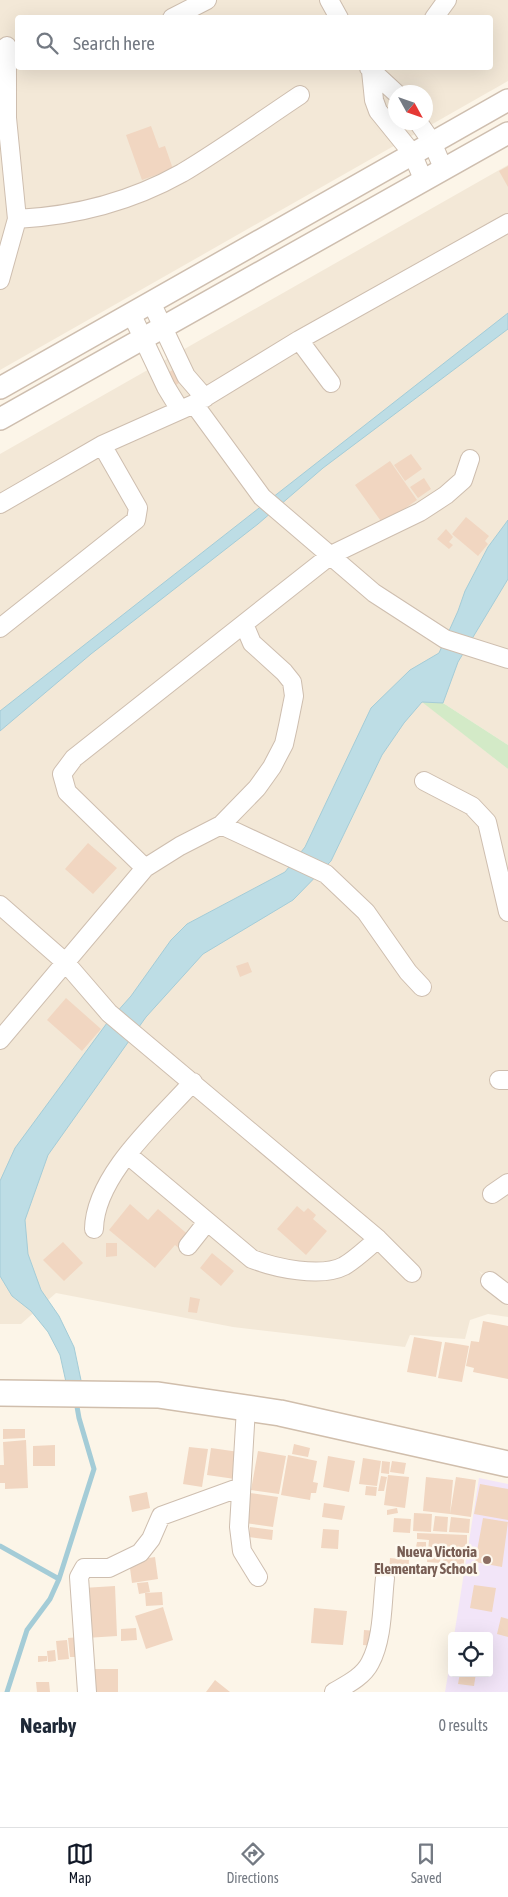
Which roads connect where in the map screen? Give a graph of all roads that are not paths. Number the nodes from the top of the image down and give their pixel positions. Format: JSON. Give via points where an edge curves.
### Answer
{"nodes":[{"id":1,"x":207,"y":0,"type":"edge"},
{"id":2,"x":329,"y":0,"type":"edge"},
{"id":3,"x":447,"y":0,"type":"edge"},
{"id":4,"x":178,"y":15,"type":"edge"},
{"id":5,"x":338,"y":15,"type":"edge"},
{"id":6,"x":436,"y":15,"type":"edge"},
{"id":7,"x":8,"y":45,"type":"edge"},
{"id":8,"x":370,"y":70,"type":"edge"},
{"id":9,"x":371,"y":70,"type":"edge"},
{"id":10,"x":388,"y":86,"type":"edge"},
{"id":11,"x":300,"y":95,"type":"dead end"},
{"id":12,"x":508,"y":100,"type":"edge"},
{"id":13,"x":424,"y":130,"type":"edge"},
{"id":14,"x":508,"y":132,"type":"edge"},
{"id":15,"x":432,"y":142,"type":"junction"},
{"id":16,"x":412,"y":153,"type":"junction"},
{"id":17,"x":443,"y":168,"type":"junction"},
{"id":18,"x":423,"y":179,"type":"junction"},
{"id":19,"x":17,"y":219,"type":"junction"},
{"id":20,"x":508,"y":223,"type":"edge"},
{"id":21,"x":0,"y":280,"type":"edge"},
{"id":22,"x":152,"y":302,"type":"junction"},
{"id":23,"x":131,"y":313,"type":"junction"},
{"id":24,"x":163,"y":327,"type":"junction"},
{"id":25,"x":142,"y":338,"type":"junction"},
{"id":26,"x":299,"y":340,"type":"junction"},
{"id":27,"x":331,"y":383,"type":"dead end"},
{"id":28,"x":0,"y":388,"type":"edge"},
{"id":29,"x":193,"y":404,"type":"junction"},
{"id":30,"x":0,"y":419,"type":"edge"},
{"id":31,"x":102,"y":445,"type":"junction"},
{"id":32,"x":470,"y":459,"type":"dead end"},
{"id":33,"x":0,"y":504,"type":"edge"},
{"id":34,"x":331,"y":555,"type":"junction"},
{"id":35,"x":244,"y":624,"type":"junction"},
{"id":36,"x":0,"y":628,"type":"edge"},
{"id":37,"x":508,"y":659,"type":"edge"},
{"id":38,"x":424,"y":781,"type":"dead end"},
{"id":39,"x":221,"y":825,"type":"junction"},
{"id":40,"x":145,"y":868,"type":"junction"},
{"id":41,"x":0,"y":905,"type":"edge"},
{"id":42,"x":508,"y":912,"type":"edge"},
{"id":43,"x":65,"y":962,"type":"junction"},
{"id":44,"x":422,"y":987,"type":"dead end"},
{"id":45,"x":0,"y":1040,"type":"edge"},
{"id":46,"x":193,"y":1082,"type":"junction"},
{"id":47,"x":128,"y":1155,"type":"junction"},
{"id":48,"x":508,"y":1183,"type":"edge"},
{"id":49,"x":492,"y":1194,"type":"dead end"},
{"id":50,"x":208,"y":1222,"type":"junction"},
{"id":51,"x":94,"y":1229,"type":"dead end"},
{"id":52,"x":378,"y":1239,"type":"junction"},
{"id":53,"x":188,"y":1246,"type":"dead end"},
{"id":54,"x":412,"y":1273,"type":"dead end"},
{"id":55,"x":490,"y":1281,"type":"dead end"},
{"id":56,"x":508,"y":1295,"type":"edge"},
{"id":57,"x":0,"y":1393,"type":"edge"},
{"id":58,"x":246,"y":1408,"type":"junction"},
{"id":59,"x":508,"y":1464,"type":"edge"},
{"id":60,"x":241,"y":1487,"type":"junction"},
{"id":61,"x":258,"y":1577,"type":"dead end"},
{"id":62,"x":385,"y":1578,"type":"dead end"},
{"id":63,"x":87,"y":1692,"type":"edge"},
{"id":64,"x":334,"y":1692,"type":"edge"}],
"edges":[{"from":1,"to":4,"type":"street"},
{"from":2,"to":5,"type":"street"},
{"from":3,"to":6,"type":"street"},
{"from":7,"to":19,"type":"street","via":[[7,118]]},
{"from":8,"to":16,"type":"street","via":[[378,111]]},
{"from":9,"to":10,"type":"street"},
{"from":11,"to":19,"type":"street","via":[[181,173],[144,191],[69,214]]},
{"from":12,"to":15,"type":"street"},
{"from":13,"to":15,"type":"street"},
{"from":14,"to":17,"type":"street"},
{"from":15,"to":16,"type":"street"},
{"from":15,"to":17,"type":"street"},
{"from":16,"to":18,"type":"street"},
{"from":16,"to":22,"type":"street"},
{"from":17,"to":18,"type":"street"},
{"from":18,"to":24,"type":"street"},
{"from":19,"to":21,"type":"street"},
{"from":20,"to":26,"type":"street"},
{"from":22,"to":23,"type":"street"},
{"from":22,"to":24,"type":"street"},
{"from":23,"to":25,"type":"street"},
{"from":23,"to":28,"type":"street"},
{"from":24,"to":25,"type":"street"},
{"from":24,"to":29,"type":"street","via":[[186,376]]},
{"from":25,"to":29,"type":"street","via":[[166,387]]},
{"from":25,"to":30,"type":"street"},
{"from":26,"to":27,"type":"street"},
{"from":26,"to":29,"type":"street"},
{"from":29,"to":31,"type":"street"},
{"from":29,"to":34,"type":"street","via":[[262,497]]},
{"from":31,"to":33,"type":"street"},
{"from":31,"to":36,"type":"street","via":[[138,508],[136,520]]},
{"from":32,"to":34,"type":"street","via":[[463,480],[446,495],[420,512]]},
{"from":34,"to":35,"type":"street"},
{"from":34,"to":37,"type":"street","via":[[374,593],[445,639]]},
{"from":35,"to":39,"type":"street","via":[[252,643],[292,682],[294,696],[284,744],[272,767],[257,788]]},
{"from":35,"to":40,"type":"street","via":[[74,758],[62,774],[67,792]]},
{"from":38,"to":42,"type":"street","via":[[472,806],[487,822]]},
{"from":39,"to":40,"type":"street"},
{"from":39,"to":44,"type":"street","via":[[326,874],[366,912]]},
{"from":40,"to":43,"type":"street"},
{"from":41,"to":43,"type":"street"},
{"from":43,"to":45,"type":"street"},
{"from":43,"to":46,"type":"street","via":[[109,1013]]},
{"from":46,"to":47,"type":"street"},
{"from":46,"to":52,"type":"street"},
{"from":47,"to":50,"type":"street"},
{"from":47,"to":51,"type":"street","via":[[106,1186],[94,1216]]},
{"from":48,"to":49,"type":"street"},
{"from":50,"to":52,"type":"street","via":[[252,1259],[288,1270],[343,1266]]},
{"from":50,"to":53,"type":"street"},
{"from":52,"to":54,"type":"street"},
{"from":55,"to":56,"type":"street"},
{"from":57,"to":58,"type":"main road","via":[[158,1395]]},
{"from":58,"to":59,"type":"main road"},
{"from":58,"to":60,"type":"street"},
{"from":60,"to":61,"type":"street","via":[[239,1527],[242,1551]]},
{"from":60,"to":63,"type":"street","via":[[161,1516],[151,1539],[140,1554],[129,1560],[109,1568],[84,1568],[81,1571]]},
{"from":62,"to":64,"type":"street","via":[[377,1641],[370,1664],[360,1675]]}]}
